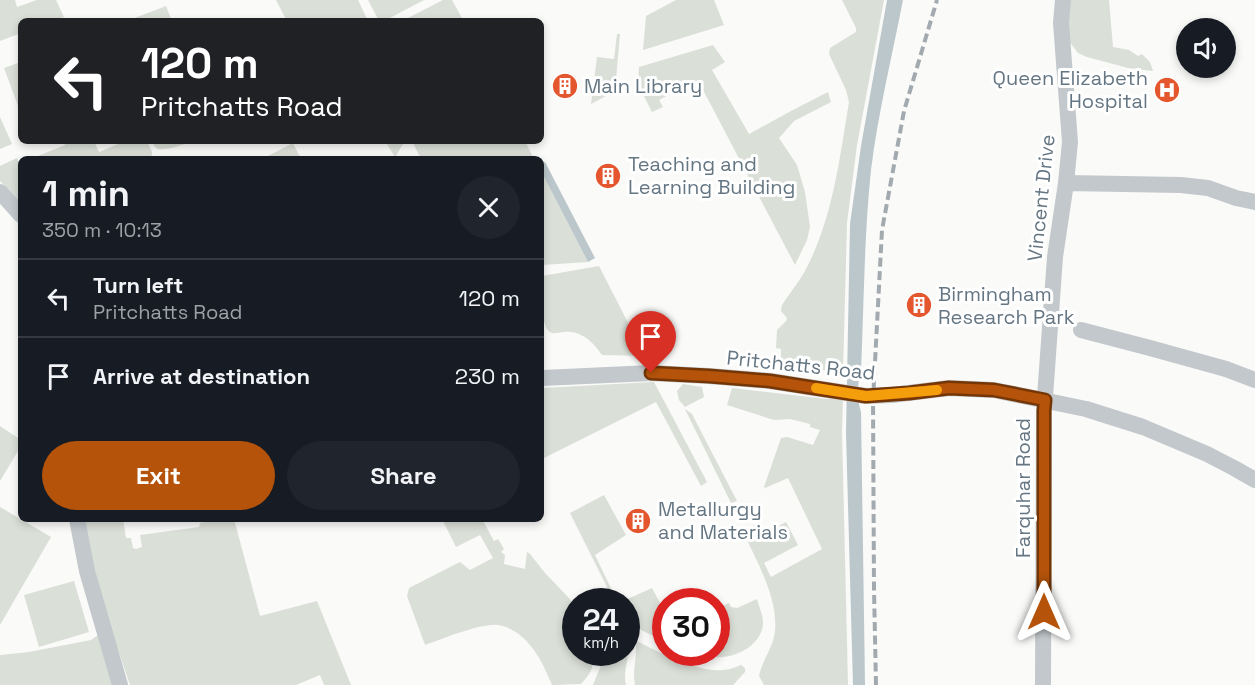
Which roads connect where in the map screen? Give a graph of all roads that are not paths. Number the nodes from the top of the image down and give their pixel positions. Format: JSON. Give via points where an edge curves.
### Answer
{"nodes":[{"id":1,"x":1063,"y":0,"type":"edge"},
{"id":2,"x":1066,"y":183,"type":"junction"},
{"id":3,"x":0,"y":192,"type":"edge"},
{"id":4,"x":1255,"y":202,"type":"edge"},
{"id":5,"x":18,"y":212,"type":"edge"},
{"id":6,"x":1081,"y":330,"type":"dead end"},
{"id":7,"x":544,"y":378,"type":"edge"},
{"id":8,"x":1255,"y":381,"type":"edge"},
{"id":9,"x":1045,"y":400,"type":"junction"},
{"id":10,"x":1255,"y":480,"type":"edge"},
{"id":11,"x":78,"y":522,"type":"edge"},
{"id":12,"x":120,"y":685,"type":"edge"},
{"id":13,"x":1044,"y":685,"type":"edge"}],
"edges":[{"from":1,"to":2,"type":"street","name":"Vincent Drive","via":[[1061,23],[1070,142]]},
{"from":2,"to":4,"type":"street","via":[[1190,186]]},
{"from":2,"to":9,"type":"street","name":"Vincent Drive","via":[[1055,257]]},
{"from":3,"to":5,"type":"street"},
{"from":6,"to":8,"type":"street","via":[[1226,369]]},
{"from":7,"to":9,"type":"street","name":"Pritchatts Road","via":[[651,373],[770,381],[866,396],[949,388],[994,390]]},
{"from":9,"to":10,"type":"street","name":"Pritchatts Road","via":[[1143,427]]},
{"from":9,"to":13,"type":"street","name":"Farquhar Road"},
{"from":11,"to":12,"type":"street","via":[[87,572]]}]}
